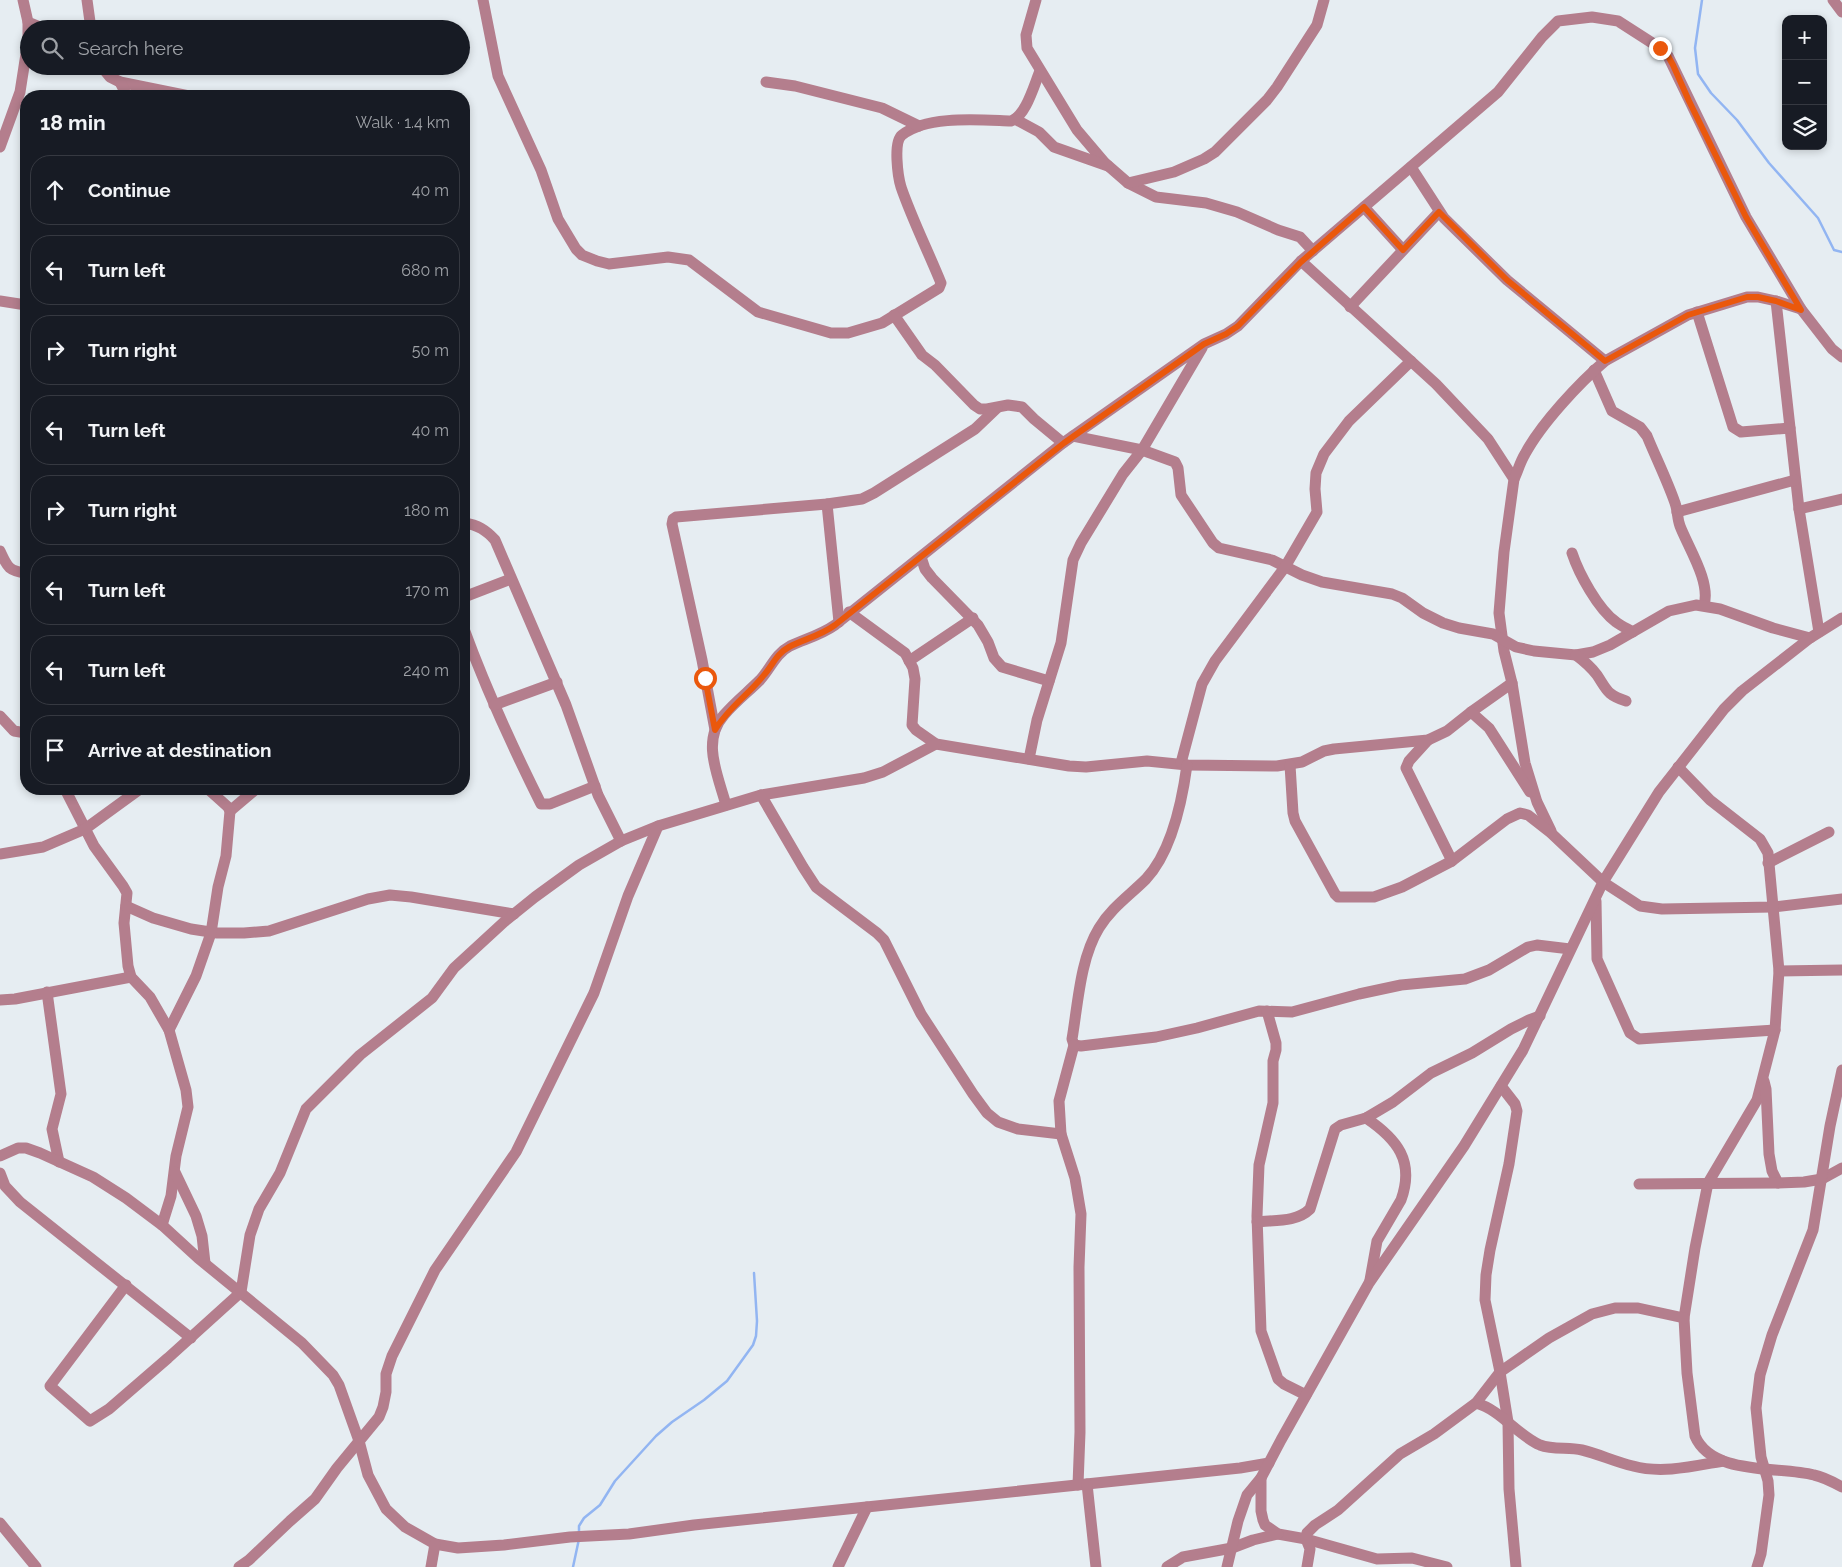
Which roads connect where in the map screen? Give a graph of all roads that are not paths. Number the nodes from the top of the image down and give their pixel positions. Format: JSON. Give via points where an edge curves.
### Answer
{"nodes":[{"id":1,"x":22,"y":0,"type":"edge"},
{"id":2,"x":87,"y":0,"type":"edge"},
{"id":3,"x":483,"y":0,"type":"edge"},
{"id":4,"x":1036,"y":0,"type":"edge"},
{"id":5,"x":1324,"y":0,"type":"edge"},
{"id":6,"x":1833,"y":0,"type":"edge"},
{"id":7,"x":1842,"y":12,"type":"edge"},
{"id":8,"x":27,"y":20,"type":"edge"},
{"id":9,"x":90,"y":20,"type":"edge"},
{"id":10,"x":1040,"y":71,"type":"junction"},
{"id":11,"x":23,"y":75,"type":"edge"},
{"id":12,"x":108,"y":75,"type":"edge"},
{"id":13,"x":120,"y":82,"type":"junction"},
{"id":14,"x":766,"y":82,"type":"dead end"},
{"id":15,"x":20,"y":90,"type":"edge"},
{"id":16,"x":124,"y":90,"type":"edge"},
{"id":17,"x":159,"y":90,"type":"edge"},
{"id":18,"x":20,"y":92,"type":"edge"},
{"id":19,"x":1015,"y":119,"type":"junction"},
{"id":20,"x":919,"y":126,"type":"junction"},
{"id":21,"x":0,"y":147,"type":"edge"},
{"id":22,"x":1109,"y":166,"type":"junction"},
{"id":23,"x":1411,"y":167,"type":"junction"},
{"id":24,"x":1128,"y":183,"type":"junction"},
{"id":25,"x":1364,"y":207,"type":"junction"},
{"id":26,"x":1439,"y":212,"type":"junction"},
{"id":27,"x":1403,"y":250,"type":"junction"},
{"id":28,"x":1313,"y":251,"type":"junction"},
{"id":29,"x":1301,"y":262,"type":"junction"},
{"id":30,"x":0,"y":301,"type":"edge"},
{"id":31,"x":1776,"y":301,"type":"junction"},
{"id":32,"x":20,"y":304,"type":"edge"},
{"id":33,"x":1350,"y":307,"type":"junction"},
{"id":34,"x":1801,"y":310,"type":"junction"},
{"id":35,"x":1697,"y":312,"type":"junction"},
{"id":36,"x":894,"y":316,"type":"junction"},
{"id":37,"x":1204,"y":344,"type":"junction"},
{"id":38,"x":1842,"y":358,"type":"edge"},
{"id":39,"x":1410,"y":361,"type":"junction"},
{"id":40,"x":1605,"y":361,"type":"junction"},
{"id":41,"x":1594,"y":370,"type":"junction"},
{"id":42,"x":997,"y":408,"type":"junction"},
{"id":43,"x":1790,"y":428,"type":"junction"},
{"id":44,"x":1073,"y":436,"type":"junction"},
{"id":45,"x":1064,"y":443,"type":"junction"},
{"id":46,"x":1142,"y":450,"type":"junction"},
{"id":47,"x":1514,"y":478,"type":"junction"},
{"id":48,"x":1796,"y":480,"type":"junction"},
{"id":49,"x":1842,"y":498,"type":"edge"},
{"id":50,"x":827,"y":504,"type":"junction"},
{"id":51,"x":1799,"y":509,"type":"junction"},
{"id":52,"x":1677,"y":512,"type":"junction"},
{"id":53,"x":470,"y":524,"type":"edge"},
{"id":54,"x":0,"y":551,"type":"edge"},
{"id":55,"x":1572,"y":553,"type":"dead end"},
{"id":56,"x":921,"y":557,"type":"junction"},
{"id":57,"x":1286,"y":567,"type":"junction"},
{"id":58,"x":13,"y":571,"type":"junction"},
{"id":59,"x":20,"y":572,"type":"edge"},
{"id":60,"x":20,"y":575,"type":"edge"},
{"id":61,"x":511,"y":580,"type":"junction"},
{"id":62,"x":470,"y":595,"type":"edge"},
{"id":63,"x":1704,"y":605,"type":"junction"},
{"id":64,"x":849,"y":612,"type":"junction"},
{"id":65,"x":973,"y":618,"type":"junction"},
{"id":66,"x":1842,"y":618,"type":"edge"},
{"id":67,"x":839,"y":622,"type":"junction"},
{"id":68,"x":1633,"y":632,"type":"junction"},
{"id":69,"x":1815,"y":635,"type":"junction"},
{"id":70,"x":1502,"y":638,"type":"junction"},
{"id":71,"x":470,"y":644,"type":"edge"},
{"id":72,"x":1576,"y":655,"type":"junction"},
{"id":73,"x":909,"y":661,"type":"junction"},
{"id":74,"x":1049,"y":681,"type":"junction"},
{"id":75,"x":557,"y":682,"type":"junction"},
{"id":76,"x":1512,"y":683,"type":"junction"},
{"id":77,"x":1626,"y":701,"type":"dead end"},
{"id":78,"x":494,"y":705,"type":"junction"},
{"id":79,"x":1471,"y":712,"type":"junction"},
{"id":80,"x":0,"y":716,"type":"edge"},
{"id":81,"x":715,"y":730,"type":"junction"},
{"id":82,"x":20,"y":732,"type":"edge"},
{"id":83,"x":1428,"y":740,"type":"junction"},
{"id":84,"x":936,"y":744,"type":"junction"},
{"id":85,"x":1029,"y":759,"type":"junction"},
{"id":86,"x":1184,"y":764,"type":"junction"},
{"id":87,"x":1290,"y":765,"type":"junction"},
{"id":88,"x":1678,"y":767,"type":"junction"},
{"id":89,"x":595,"y":786,"type":"junction"},
{"id":90,"x":68,"y":795,"type":"edge"},
{"id":91,"x":132,"y":795,"type":"edge"},
{"id":92,"x":215,"y":795,"type":"edge"},
{"id":93,"x":249,"y":795,"type":"edge"},
{"id":94,"x":761,"y":795,"type":"junction"},
{"id":95,"x":1537,"y":802,"type":"junction"},
{"id":96,"x":726,"y":805,"type":"junction"},
{"id":97,"x":230,"y":811,"type":"junction"},
{"id":98,"x":658,"y":826,"type":"junction"},
{"id":99,"x":85,"y":829,"type":"junction"},
{"id":100,"x":1829,"y":832,"type":"dead end"},
{"id":101,"x":1552,"y":833,"type":"junction"},
{"id":102,"x":622,"y":841,"type":"junction"},
{"id":103,"x":0,"y":854,"type":"edge"},
{"id":104,"x":1452,"y":861,"type":"junction"},
{"id":105,"x":1768,"y":863,"type":"junction"},
{"id":106,"x":1603,"y":882,"type":"junction"},
{"id":107,"x":1842,"y":898,"type":"edge"},
{"id":108,"x":1596,"y":899,"type":"junction"},
{"id":109,"x":126,"y":906,"type":"junction"},
{"id":110,"x":1773,"y":907,"type":"junction"},
{"id":111,"x":514,"y":914,"type":"junction"},
{"id":112,"x":211,"y":933,"type":"junction"},
{"id":113,"x":1570,"y":949,"type":"junction"},
{"id":114,"x":1842,"y":970,"type":"edge"},
{"id":115,"x":1778,"y":971,"type":"junction"},
{"id":116,"x":131,"y":977,"type":"junction"},
{"id":117,"x":47,"y":992,"type":"junction"},
{"id":118,"x":0,"y":1000,"type":"edge"},
{"id":119,"x":1267,"y":1011,"type":"junction"},
{"id":120,"x":1540,"y":1016,"type":"junction"},
{"id":121,"x":169,"y":1030,"type":"junction"},
{"id":122,"x":1775,"y":1030,"type":"junction"},
{"id":123,"x":1074,"y":1045,"type":"junction"},
{"id":124,"x":1842,"y":1070,"type":"edge"},
{"id":125,"x":1763,"y":1078,"type":"junction"},
{"id":126,"x":1501,"y":1086,"type":"junction"},
{"id":127,"x":1366,"y":1118,"type":"junction"},
{"id":128,"x":1061,"y":1134,"type":"junction"},
{"id":129,"x":0,"y":1156,"type":"edge"},
{"id":130,"x":59,"y":1162,"type":"junction"},
{"id":131,"x":1842,"y":1168,"type":"edge"},
{"id":132,"x":174,"y":1170,"type":"junction"},
{"id":133,"x":0,"y":1173,"type":"edge"},
{"id":134,"x":1822,"y":1179,"type":"junction"},
{"id":135,"x":1708,"y":1182,"type":"junction"},
{"id":136,"x":1778,"y":1182,"type":"junction"},
{"id":137,"x":1639,"y":1184,"type":"dead end"},
{"id":138,"x":1257,"y":1222,"type":"junction"},
{"id":139,"x":162,"y":1225,"type":"junction"},
{"id":140,"x":205,"y":1263,"type":"junction"},
{"id":141,"x":1369,"y":1283,"type":"junction"},
{"id":142,"x":126,"y":1285,"type":"junction"},
{"id":143,"x":241,"y":1292,"type":"junction"},
{"id":144,"x":1684,"y":1318,"type":"junction"},
{"id":145,"x":191,"y":1338,"type":"junction"},
{"id":146,"x":1500,"y":1372,"type":"junction"},
{"id":147,"x":1306,"y":1395,"type":"junction"},
{"id":148,"x":1476,"y":1403,"type":"junction"},
{"id":149,"x":1508,"y":1422,"type":"junction"},
{"id":150,"x":358,"y":1441,"type":"junction"},
{"id":151,"x":1724,"y":1461,"type":"junction"},
{"id":152,"x":1268,"y":1463,"type":"junction"},
{"id":153,"x":1765,"y":1470,"type":"junction"},
{"id":154,"x":1261,"y":1478,"type":"junction"},
{"id":155,"x":1082,"y":1484,"type":"junction"},
{"id":156,"x":1842,"y":1487,"type":"edge"},
{"id":157,"x":867,"y":1507,"type":"junction"},
{"id":158,"x":0,"y":1523,"type":"edge"},
{"id":159,"x":1278,"y":1534,"type":"junction"},
{"id":160,"x":1306,"y":1539,"type":"junction"},
{"id":161,"x":435,"y":1544,"type":"junction"},
{"id":162,"x":1232,"y":1548,"type":"junction"},
{"id":163,"x":36,"y":1567,"type":"edge"},
{"id":164,"x":239,"y":1567,"type":"edge"},
{"id":165,"x":431,"y":1567,"type":"edge"},
{"id":166,"x":838,"y":1567,"type":"edge"},
{"id":167,"x":1096,"y":1567,"type":"edge"},
{"id":168,"x":1167,"y":1567,"type":"edge"},
{"id":169,"x":1227,"y":1567,"type":"edge"},
{"id":170,"x":1307,"y":1567,"type":"edge"},
{"id":171,"x":1447,"y":1567,"type":"edge"},
{"id":172,"x":1516,"y":1567,"type":"edge"},
{"id":173,"x":1757,"y":1567,"type":"edge"}],
"edges":[{"from":1,"to":8,"type":"street"},
{"from":2,"to":9,"type":"street"},
{"from":3,"to":36,"type":"street","via":[[498,76],[541,170],[558,218],[582,255],[610,264],[682,258],[758,312],[830,334],[854,332]]},
{"from":4,"to":10,"type":"street","via":[[1026,42]]},
{"from":5,"to":24,"type":"street","via":[[1317,25],[1272,94],[1215,152],[1174,172]]},
{"from":6,"to":7,"type":"street"},
{"from":10,"to":19,"type":"street","via":[[1022,114]]},
{"from":10,"to":22,"type":"street","via":[[1077,130]]},
{"from":11,"to":15,"type":"street"},
{"from":12,"to":13,"type":"street"},
{"from":13,"to":16,"type":"street"},
{"from":13,"to":17,"type":"street"},
{"from":14,"to":20,"type":"street","via":[[882,108]]},
{"from":18,"to":21,"type":"street"},
{"from":19,"to":20,"type":"street","via":[[936,122]]},
{"from":19,"to":22,"type":"street","via":[[1039,132],[1054,146]]},
{"from":20,"to":36,"type":"street","via":[[898,140],[899,176],[941,283],[936,291]]},
{"from":22,"to":24,"type":"street"},
{"from":23,"to":25,"type":"street"},
{"from":23,"to":26,"type":"street"},
{"from":23,"to":34,"type":"street","via":[[1498,92],[1558,21],[1592,16],[1618,21],[1668,56],[1746,217]]},
{"from":24,"to":28,"type":"street","via":[[1156,197],[1206,203],[1237,212],[1300,237]]},
{"from":25,"to":27,"type":"street"},
{"from":25,"to":28,"type":"street"},
{"from":26,"to":27,"type":"street"},
{"from":26,"to":40,"type":"street","via":[[1507,280]]},
{"from":27,"to":33,"type":"street"},
{"from":28,"to":29,"type":"street"},
{"from":29,"to":33,"type":"street"},
{"from":29,"to":37,"type":"street","via":[[1238,326]]},
{"from":30,"to":32,"type":"street"},
{"from":31,"to":34,"type":"street"},
{"from":31,"to":35,"type":"street","via":[[1747,297]]},
{"from":31,"to":43,"type":"street"},
{"from":33,"to":39,"type":"street"},
{"from":34,"to":38,"type":"street"},
{"from":35,"to":40,"type":"street"},
{"from":35,"to":43,"type":"street","via":[[1733,427],[1741,432]]},
{"from":36,"to":42,"type":"street","via":[[922,355],[974,405],[980,409]]},
{"from":37,"to":44,"type":"street"},
{"from":37,"to":46,"type":"street"},
{"from":39,"to":47,"type":"street","via":[[1488,439]]},
{"from":39,"to":57,"type":"street","via":[[1349,421],[1324,454],[1316,473],[1317,512]]},
{"from":40,"to":41,"type":"street"},
{"from":41,"to":47,"type":"street","via":[[1549,419],[1524,454]]},
{"from":41,"to":52,"type":"street","via":[[1612,411],[1640,427],[1647,436]]},
{"from":42,"to":45,"type":"street","via":[[1008,405],[1022,407]]},
{"from":42,"to":50,"type":"street","via":[[975,429],[874,493],[862,499]]},
{"from":43,"to":48,"type":"street"},
{"from":44,"to":45,"type":"street"},
{"from":44,"to":46,"type":"street"},
{"from":45,"to":56,"type":"street"},
{"from":46,"to":57,"type":"street","via":[[1175,462],[1181,495],[1219,548],[1259,556]]},
{"from":46,"to":74,"type":"street","via":[[1122,474],[1073,560],[1061,643]]},
{"from":47,"to":70,"type":"street","via":[[1499,603]]},
{"from":48,"to":51,"type":"street"},
{"from":48,"to":52,"type":"street"},
{"from":49,"to":51,"type":"street"},
{"from":50,"to":67,"type":"street"},
{"from":50,"to":81,"type":"street","via":[[673,519]]},
{"from":51,"to":69,"type":"street"},
{"from":52,"to":63,"type":"street","via":[[1703,582]]},
{"from":53,"to":61,"type":"street","via":[[487,530],[495,540]]},
{"from":54,"to":58,"type":"street"},
{"from":55,"to":68,"type":"street","via":[[1598,601],[1616,622]]},
{"from":56,"to":64,"type":"street"},
{"from":56,"to":65,"type":"street","via":[[932,578]]},
{"from":57,"to":70,"type":"street","via":[[1322,582],[1392,594],[1443,624]]},
{"from":57,"to":86,"type":"street","via":[[1202,684]]},
{"from":58,"to":59,"type":"street"},
{"from":58,"to":60,"type":"street"},
{"from":61,"to":62,"type":"street"},
{"from":61,"to":75,"type":"street"},
{"from":63,"to":68,"type":"street","via":[[1669,611]]},
{"from":63,"to":69,"type":"street","via":[[1773,628]]},
{"from":64,"to":67,"type":"street"},
{"from":64,"to":73,"type":"street","via":[[905,653]]},
{"from":65,"to":73,"type":"street"},
{"from":65,"to":74,"type":"street","via":[[1002,667]]},
{"from":66,"to":69,"type":"street"},
{"from":67,"to":81,"type":"street","via":[[778,655],[765,674],[723,716]]},
{"from":68,"to":72,"type":"street","via":[[1600,650]]},
{"from":69,"to":88,"type":"street","via":[[1742,691]]},
{"from":70,"to":72,"type":"street","via":[[1527,650]]},
{"from":70,"to":76,"type":"street"},
{"from":71,"to":78,"type":"street"},
{"from":72,"to":77,"type":"street","via":[[1588,664],[1604,688],[1615,698]]},
{"from":73,"to":84,"type":"street","via":[[915,679],[912,725]]},
{"from":74,"to":85,"type":"street"},
{"from":75,"to":78,"type":"street"},
{"from":75,"to":89,"type":"street"},
{"from":76,"to":79,"type":"street"},
{"from":76,"to":95,"type":"street","via":[[1525,762]]},
{"from":78,"to":89,"type":"street","via":[[541,804],[550,804]]},
{"from":79,"to":83,"type":"street","via":[[1447,731]]},
{"from":79,"to":95,"type":"street","via":[[1492,732]]},
{"from":80,"to":82,"type":"street","via":[[14,731]]},
{"from":81,"to":96,"type":"street","via":[[712,752]]},
{"from":83,"to":87,"type":"street","via":[[1324,751]]},
{"from":83,"to":104,"type":"street","via":[[1408,761],[1406,768]]},
{"from":84,"to":85,"type":"street"},
{"from":84,"to":94,"type":"street","via":[[883,772],[864,778]]},
{"from":85,"to":86,"type":"street","via":[[1086,767],[1146,761]]},
{"from":86,"to":87,"type":"street"},
{"from":86,"to":123,"type":"street","via":[[1183,795],[1161,860],[1098,929],[1086,958],[1072,1039]]},
{"from":87,"to":104,"type":"street","via":[[1295,822],[1338,897],[1382,895]]},
{"from":88,"to":105,"type":"street","via":[[1710,800],[1760,839],[1768,853]]},
{"from":88,"to":106,"type":"street","via":[[1658,792]]},
{"from":89,"to":102,"type":"street"},
{"from":90,"to":99,"type":"street"},
{"from":91,"to":99,"type":"street"},
{"from":92,"to":97,"type":"street"},
{"from":93,"to":97,"type":"street"},
{"from":94,"to":96,"type":"street"},
{"from":94,"to":128,"type":"street","via":[[816,887],[884,940],[922,1014],[987,1113],[998,1122],[1018,1129]]},
{"from":95,"to":101,"type":"street"},
{"from":96,"to":98,"type":"street"},
{"from":97,"to":112,"type":"street","via":[[226,856]]},
{"from":98,"to":102,"type":"street"},
{"from":98,"to":150,"type":"street","via":[[628,896],[594,993],[516,1152],[435,1270],[392,1356],[379,1417]]},
{"from":99,"to":103,"type":"street","via":[[43,847]]},
{"from":99,"to":109,"type":"street","via":[[127,892]]},
{"from":100,"to":105,"type":"street"},
{"from":101,"to":104,"type":"street","via":[[1528,815],[1514,814]]},
{"from":101,"to":106,"type":"street"},
{"from":102,"to":111,"type":"street","via":[[579,865]]},
{"from":105,"to":110,"type":"street"},
{"from":106,"to":108,"type":"street"},
{"from":106,"to":110,"type":"street","via":[[1648,908]]},
{"from":107,"to":110,"type":"street"},
{"from":108,"to":113,"type":"street"},
{"from":108,"to":122,"type":"street","via":[[1597,959],[1633,1036],[1639,1039]]},
{"from":109,"to":112,"type":"street","via":[[153,918]]},
{"from":109,"to":116,"type":"street","via":[[124,922]]},
{"from":110,"to":115,"type":"street"},
{"from":111,"to":112,"type":"street","via":[[390,895],[269,931]]},
{"from":111,"to":143,"type":"street","via":[[454,968],[432,998],[360,1055],[306,1108],[280,1173],[259,1209],[250,1235]]},
{"from":112,"to":121,"type":"street","via":[[196,976]]},
{"from":113,"to":119,"type":"street","via":[[1537,945],[1470,977],[1393,987],[1292,1012]]},
{"from":113,"to":120,"type":"street"},
{"from":114,"to":115,"type":"street"},
{"from":115,"to":122,"type":"street"},
{"from":116,"to":117,"type":"street"},
{"from":116,"to":121,"type":"street","via":[[150,997]]},
{"from":117,"to":118,"type":"street"},
{"from":117,"to":130,"type":"street","via":[[61,1094],[52,1128]]},
{"from":119,"to":123,"type":"street","via":[[1156,1037]]},
{"from":119,"to":138,"type":"street","via":[[1276,1050],[1273,1103],[1259,1165]]},
{"from":120,"to":126,"type":"street"},
{"from":120,"to":127,"type":"street","via":[[1511,1028],[1431,1073]]},
{"from":121,"to":132,"type":"street","via":[[188,1107]]},
{"from":122,"to":125,"type":"street"},
{"from":123,"to":128,"type":"street","via":[[1059,1101]]},
{"from":124,"to":134,"type":"street"},
{"from":125,"to":135,"type":"street","via":[[1757,1100]]},
{"from":125,"to":136,"type":"street","via":[[1769,1154]]},
{"from":126,"to":141,"type":"street","via":[[1464,1146]]},
{"from":126,"to":146,"type":"street","via":[[1516,1104],[1517,1111],[1486,1275],[1485,1300]]},
{"from":127,"to":138,"type":"street","via":[[1335,1129],[1310,1209],[1304,1215]]},
{"from":127,"to":141,"type":"street","via":[[1392,1138],[1406,1172],[1401,1200],[1375,1246]]},
{"from":128,"to":155,"type":"street","via":[[1075,1178],[1081,1214]]},
{"from":129,"to":130,"type":"street","via":[[26,1148]]},
{"from":130,"to":139,"type":"street","via":[[93,1177]]},
{"from":131,"to":134,"type":"street"},
{"from":132,"to":139,"type":"street","via":[[171,1196]]},
{"from":132,"to":140,"type":"street","via":[[196,1216]]},
{"from":133,"to":142,"type":"street","via":[[20,1202]]},
{"from":134,"to":136,"type":"street"},
{"from":134,"to":153,"type":"street","via":[[1813,1230],[1760,1374],[1756,1408]]},
{"from":135,"to":136,"type":"street"},
{"from":135,"to":137,"type":"street"},
{"from":135,"to":144,"type":"street"},
{"from":138,"to":147,"type":"street","via":[[1263,1338],[1281,1382]]},
{"from":139,"to":140,"type":"street"},
{"from":140,"to":143,"type":"street"},
{"from":141,"to":147,"type":"street"},
{"from":142,"to":145,"type":"street"},
{"from":142,"to":145,"type":"street","via":[[50,1386],[90,1421]]},
{"from":143,"to":145,"type":"street"},
{"from":143,"to":150,"type":"street","via":[[302,1343],[333,1375]]},
{"from":144,"to":146,"type":"street","via":[[1638,1308],[1616,1308],[1592,1314],[1549,1338]]},
{"from":144,"to":151,"type":"street","via":[[1695,1436],[1704,1451]]},
{"from":146,"to":148,"type":"street"},
{"from":146,"to":149,"type":"street"},
{"from":147,"to":152,"type":"street"},
{"from":148,"to":149,"type":"street","via":[[1486,1406]]},
{"from":148,"to":160,"type":"street","via":[[1400,1454],[1338,1510],[1315,1524],[1306,1534]]},
{"from":149,"to":151,"type":"street","via":[[1540,1445],[1583,1450],[1641,1468],[1677,1469]]},
{"from":149,"to":172,"type":"street","via":[[1509,1490]]},
{"from":150,"to":161,"type":"street","via":[[368,1475],[386,1509],[405,1527]]},
{"from":150,"to":164,"type":"street","via":[[315,1499]]},
{"from":151,"to":153,"type":"street"},
{"from":152,"to":154,"type":"street"},
{"from":152,"to":155,"type":"street"},
{"from":153,"to":156,"type":"street","via":[[1813,1474]]},
{"from":153,"to":173,"type":"street","via":[[1769,1495]]},
{"from":154,"to":159,"type":"street","via":[[1263,1520]]},
{"from":154,"to":162,"type":"street","via":[[1243,1502]]},
{"from":155,"to":157,"type":"street"},
{"from":155,"to":167,"type":"street"},
{"from":157,"to":161,"type":"street","via":[[504,1545],[458,1548]]},
{"from":157,"to":166,"type":"street"},
{"from":158,"to":163,"type":"street"},
{"from":159,"to":160,"type":"street"},
{"from":159,"to":162,"type":"street"},
{"from":160,"to":170,"type":"street","via":[[1310,1549]]},
{"from":160,"to":171,"type":"street","via":[[1377,1559],[1412,1558]]},
{"from":161,"to":165,"type":"street"},
{"from":162,"to":168,"type":"street","via":[[1183,1557]]},
{"from":162,"to":169,"type":"street"}]}
